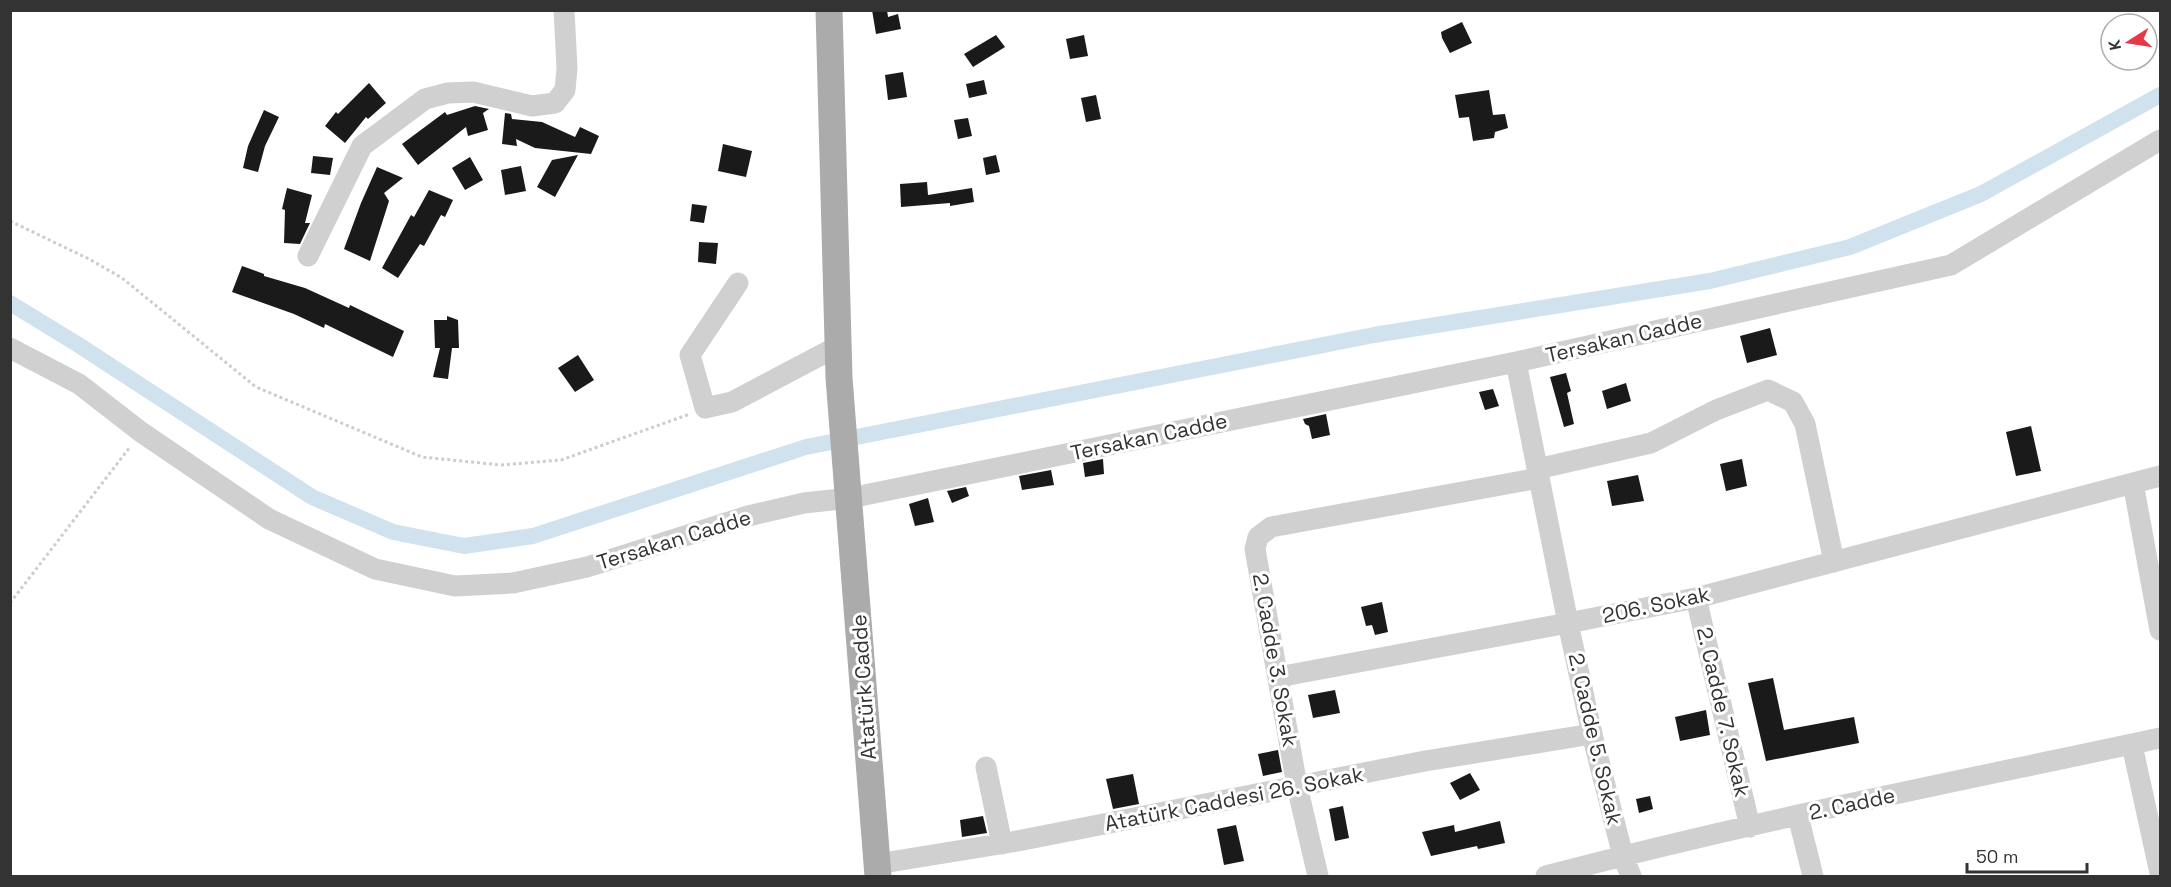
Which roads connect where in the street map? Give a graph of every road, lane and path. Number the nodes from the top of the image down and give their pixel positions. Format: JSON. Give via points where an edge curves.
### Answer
{"nodes":[{"id":1,"x":564,"y":10,"type":"edge"},
{"id":2,"x":829,"y":10,"type":"edge"},
{"id":3,"x":2160,"y":140,"type":"edge"},
{"id":4,"x":10,"y":221,"type":"edge"},
{"id":5,"x":308,"y":256,"type":"dead end"},
{"id":6,"x":738,"y":283,"type":"dead end"},
{"id":7,"x":838,"y":346,"type":"junction"},
{"id":8,"x":10,"y":348,"type":"edge"},
{"id":9,"x":1516,"y":362,"type":"junction"},
{"id":10,"x":705,"y":408,"type":"junction"},
{"id":11,"x":141,"y":432,"type":"junction"},
{"id":12,"x":1538,"y":474,"type":"junction"},
{"id":13,"x":2160,"y":476,"type":"edge"},
{"id":14,"x":2133,"y":483,"type":"junction"},
{"id":15,"x":850,"y":498,"type":"junction"},
{"id":16,"x":1834,"y":562,"type":"junction"},
{"id":17,"x":1696,"y":598,"type":"junction"},
{"id":18,"x":10,"y":603,"type":"edge"},
{"id":19,"x":1568,"y":623,"type":"junction"},
{"id":20,"x":2160,"y":630,"type":"edge"},
{"id":21,"x":1278,"y":677,"type":"junction"},
{"id":22,"x":1592,"y":734,"type":"junction"},
{"id":23,"x":2160,"y":738,"type":"edge"},
{"id":24,"x":2132,"y":745,"type":"junction"},
{"id":25,"x":986,"y":768,"type":"dead end"},
{"id":26,"x":1296,"y":786,"type":"junction"},
{"id":27,"x":1798,"y":816,"type":"junction"},
{"id":28,"x":1750,"y":827,"type":"junction"},
{"id":29,"x":1002,"y":844,"type":"junction"},
{"id":30,"x":1623,"y":856,"type":"junction"},
{"id":31,"x":878,"y":870,"type":"edge"},
{"id":32,"x":2160,"y":873,"type":"edge"},
{"id":33,"x":1318,"y":876,"type":"edge"},
{"id":34,"x":1546,"y":876,"type":"edge"},
{"id":35,"x":1631,"y":876,"type":"edge"},
{"id":36,"x":1813,"y":876,"type":"edge"}],
"edges":[{"from":1,"to":5,"type":"street","via":[[565,90],[555,103],[532,106],[473,92],[425,99],[362,146]]},
{"from":2,"to":7,"type":"main road","name":"Atatürk Cadde"},
{"from":3,"to":9,"type":"street","name":"Tersakan Cadde","via":[[1951,265]]},
{"from":4,"to":10,"type":"path","via":[[122,278],[256,387],[422,457],[501,465],[561,460]]},
{"from":6,"to":10,"type":"street","via":[[690,355]]},
{"from":7,"to":10,"type":"street","via":[[732,402]]},
{"from":7,"to":15,"type":"main road","name":"Atatürk Cadde"},
{"from":8,"to":11,"type":"street","name":"Tersakan Cadde","via":[[79,384]]},
{"from":9,"to":12,"type":"street"},
{"from":9,"to":15,"type":"street","name":"Tersakan Cadde"},
{"from":11,"to":15,"type":"street","name":"Tersakan Cadde","via":[[269,519],[375,569],[455,585],[513,583],[587,567],[748,516],[804,503]]},
{"from":11,"to":18,"type":"path"},
{"from":12,"to":16,"type":"street","via":[[1651,443],[1716,410],[1768,390],[1793,402],[1805,424]]},
{"from":12,"to":19,"type":"street"},
{"from":12,"to":21,"type":"street","name":"2. Cadde 3. Sokak","via":[[1271,527],[1258,537],[1255,549]]},
{"from":13,"to":14,"type":"street","name":"206. Sokak"},
{"from":14,"to":16,"type":"street","name":"206. Sokak"},
{"from":14,"to":20,"type":"street"},
{"from":15,"to":31,"type":"main road","name":"Atatürk Cadde"},
{"from":16,"to":17,"type":"street","name":"206. Sokak"},
{"from":17,"to":19,"type":"street","name":"206. Sokak"},
{"from":17,"to":28,"type":"street","name":"2. Cadde 7. Sokak"},
{"from":19,"to":21,"type":"street","name":"206. Sokak"},
{"from":19,"to":22,"type":"street","name":"2. Cadde 5. Sokak"},
{"from":21,"to":26,"type":"street","name":"2. Cadde 3. Sokak"},
{"from":22,"to":26,"type":"street","name":"Atatürk Caddesi 26. Sokak"},
{"from":22,"to":30,"type":"street","name":"2. Cadde 5. Sokak"},
{"from":23,"to":24,"type":"street","name":"2. Cadde"},
{"from":24,"to":27,"type":"street","name":"2. Cadde"},
{"from":24,"to":32,"type":"street"},
{"from":25,"to":29,"type":"street"},
{"from":26,"to":29,"type":"street","name":"Atatürk Caddesi 26. Sokak"},
{"from":26,"to":33,"type":"street","name":"2. Cadde 3. Sokak"},
{"from":27,"to":28,"type":"street","name":"2. Cadde"},
{"from":27,"to":36,"type":"street"},
{"from":28,"to":30,"type":"street","name":"2. Cadde"},
{"from":29,"to":31,"type":"street","name":"Atatürk Caddesi 26. Sokak"},
{"from":30,"to":34,"type":"street","name":"2. Cadde"},
{"from":30,"to":35,"type":"street","name":"2. Cadde 5. Sokak"}]}
